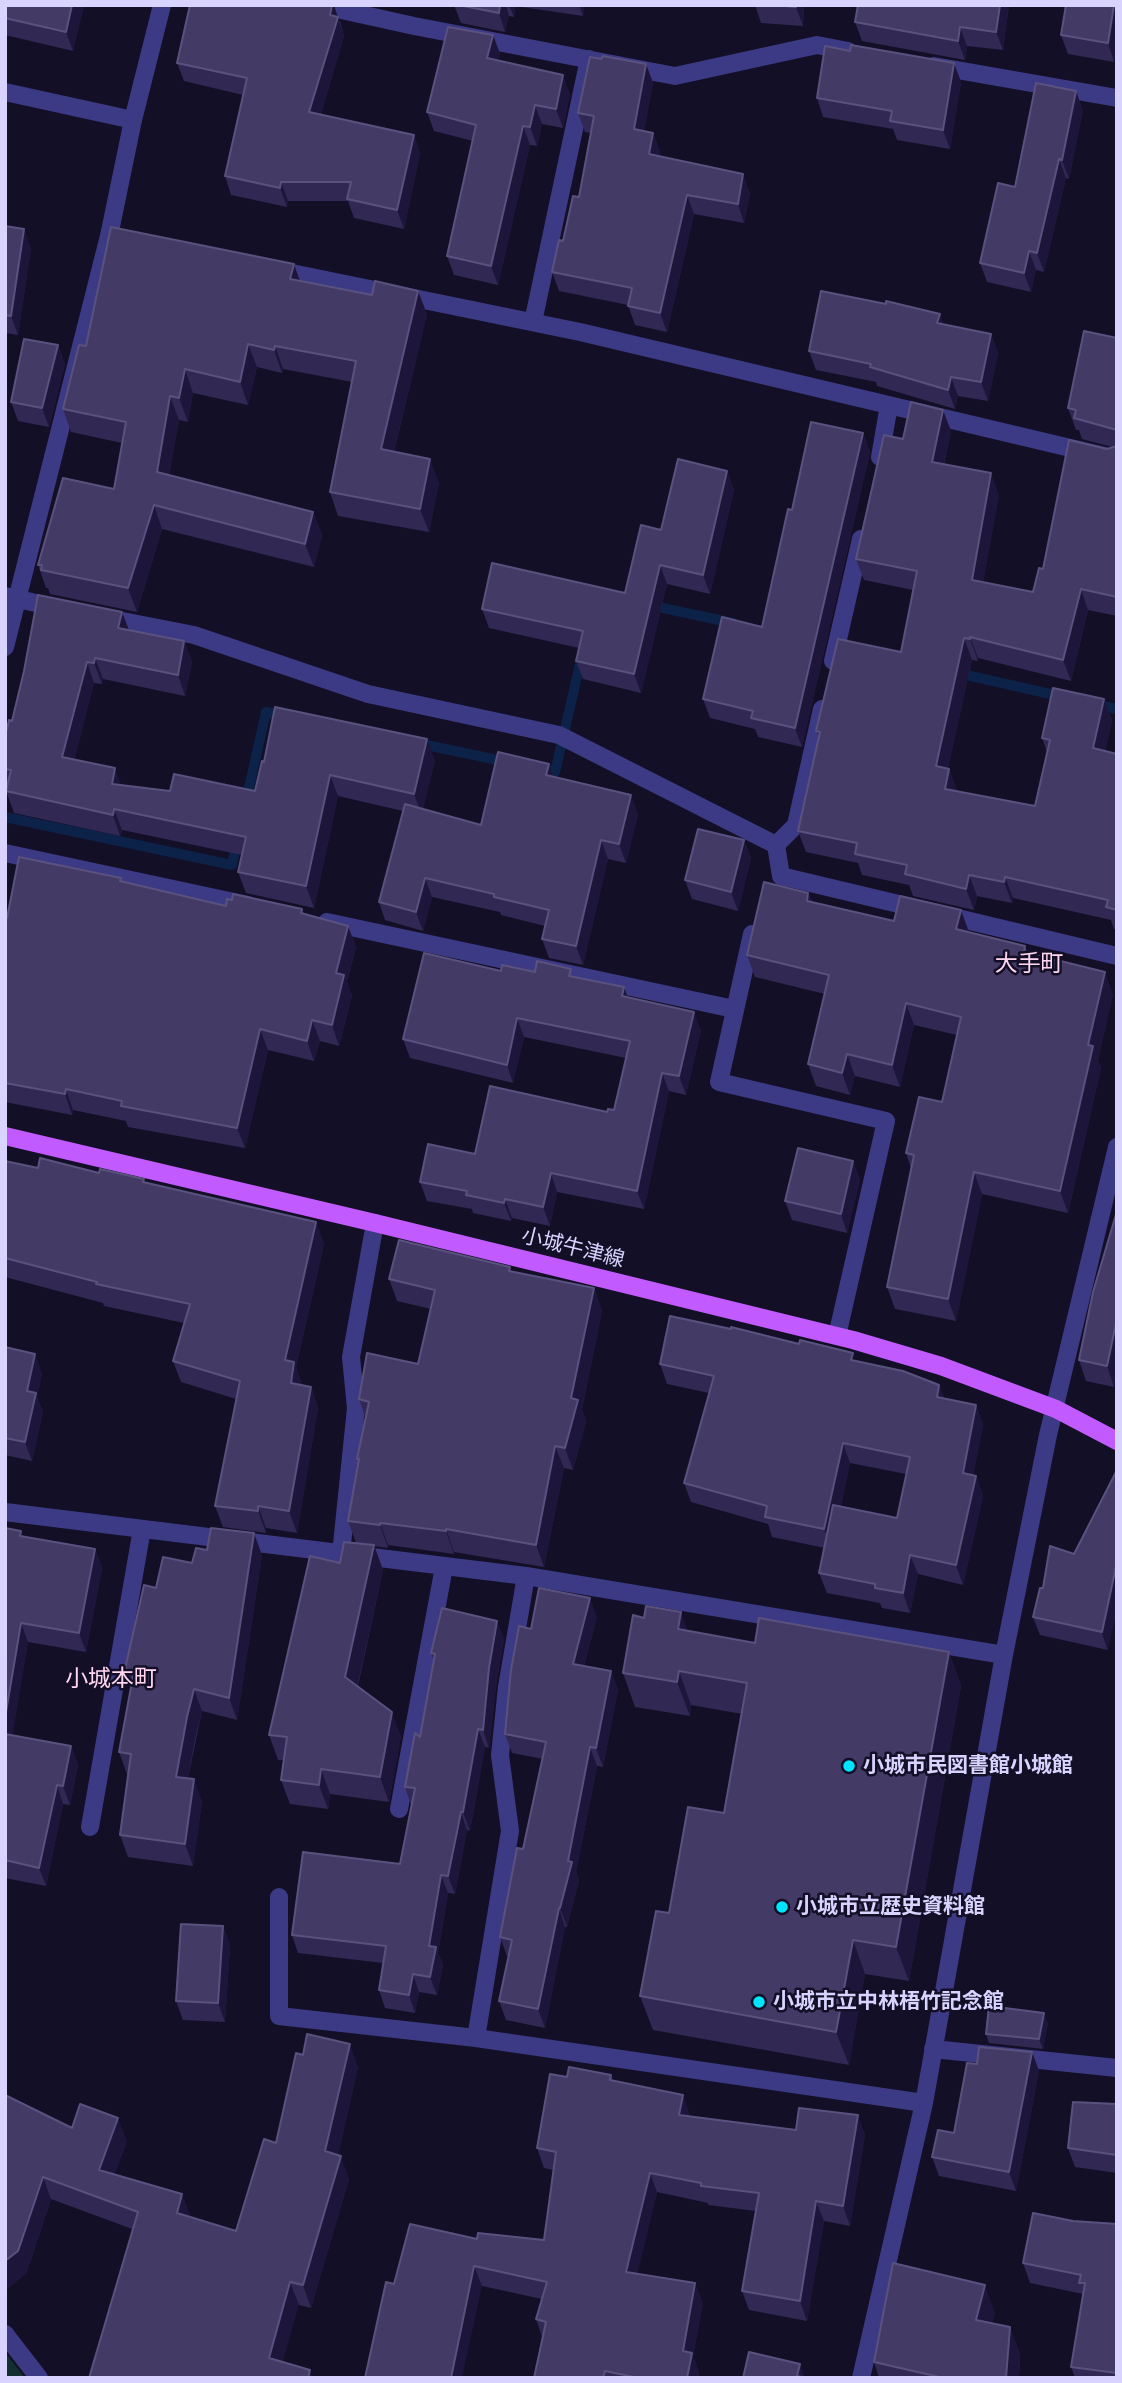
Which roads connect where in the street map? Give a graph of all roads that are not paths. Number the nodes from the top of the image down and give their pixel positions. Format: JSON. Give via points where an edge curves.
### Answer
{"nodes":[{"id":1,"x":162,"y":5,"type":"edge"},
{"id":2,"x":319,"y":5,"type":"edge"},
{"id":3,"x":872,"y":55,"type":"edge"},
{"id":4,"x":589,"y":59,"type":"junction"},
{"id":5,"x":913,"y":62,"type":"edge"},
{"id":6,"x":5,"y":92,"type":"edge"},
{"id":7,"x":1117,"y":98,"type":"edge"},
{"id":8,"x":133,"y":120,"type":"junction"},
{"id":9,"x":259,"y":266,"type":"edge"},
{"id":10,"x":533,"y":322,"type":"junction"},
{"id":11,"x":888,"y":405,"type":"junction"},
{"id":12,"x":1117,"y":459,"type":"edge"},
{"id":13,"x":876,"y":476,"type":"edge"},
{"id":14,"x":867,"y":517,"type":"edge"},
{"id":15,"x":10,"y":598,"type":"edge"},
{"id":16,"x":5,"y":647,"type":"edge"},
{"id":17,"x":776,"y":845,"type":"junction"},
{"id":18,"x":5,"y":853,"type":"edge"},
{"id":19,"x":782,"y":876,"type":"junction"},
{"id":20,"x":764,"y":886,"type":"edge"},
{"id":21,"x":262,"y":908,"type":"edge"},
{"id":22,"x":316,"y":920,"type":"edge"},
{"id":23,"x":755,"y":923,"type":"edge"},
{"id":24,"x":1117,"y":956,"type":"edge"},
{"id":25,"x":734,"y":1009,"type":"junction"},
{"id":26,"x":5,"y":1136,"type":"edge"},
{"id":27,"x":1117,"y":1147,"type":"edge"},
{"id":28,"x":374,"y":1223,"type":"junction"},
{"id":29,"x":837,"y":1336,"type":"junction"},
{"id":30,"x":1056,"y":1409,"type":"junction"},
{"id":31,"x":1117,"y":1441,"type":"edge"},
{"id":32,"x":5,"y":1512,"type":"edge"},
{"id":33,"x":142,"y":1529,"type":"junction"},
{"id":34,"x":341,"y":1554,"type":"junction"},
{"id":35,"x":444,"y":1567,"type":"junction"},
{"id":36,"x":526,"y":1576,"type":"junction"},
{"id":37,"x":1003,"y":1655,"type":"junction"},
{"id":38,"x":399,"y":1809,"type":"dead end"},
{"id":39,"x":90,"y":1827,"type":"dead end"},
{"id":40,"x":279,"y":1897,"type":"dead end"},
{"id":41,"x":476,"y":2038,"type":"junction"},
{"id":42,"x":933,"y":2049,"type":"junction"},
{"id":43,"x":1117,"y":2068,"type":"edge"},
{"id":44,"x":923,"y":2102,"type":"junction"},
{"id":45,"x":5,"y":2334,"type":"edge"},
{"id":46,"x":39,"y":2378,"type":"edge"},
{"id":47,"x":861,"y":2378,"type":"edge"}],
"edges":[{"from":1,"to":8,"type":"street"},
{"from":2,"to":4,"type":"street"},
{"from":3,"to":4,"type":"street","via":[[817,45],[676,76]]},
{"from":4,"to":10,"type":"street"},
{"from":5,"to":7,"type":"street"},
{"from":6,"to":8,"type":"street"},
{"from":8,"to":15,"type":"street","via":[[116,237]]},
{"from":9,"to":10,"type":"street"},
{"from":10,"to":11,"type":"street"},
{"from":11,"to":12,"type":"street"},
{"from":11,"to":13,"type":"street"},
{"from":14,"to":17,"type":"street","via":[[796,825]]},
{"from":15,"to":16,"type":"street"},
{"from":15,"to":17,"type":"street","via":[[194,635],[368,694],[559,735]]},
{"from":17,"to":19,"type":"street"},
{"from":18,"to":21,"type":"street"},
{"from":19,"to":20,"type":"street"},
{"from":19,"to":24,"type":"street"},
{"from":22,"to":25,"type":"street"},
{"from":23,"to":25,"type":"street"},
{"from":25,"to":29,"type":"street","via":[[719,1082],[886,1121]]},
{"from":26,"to":28,"type":"main road","name":"小城牛津線"},
{"from":27,"to":30,"type":"street"},
{"from":28,"to":29,"type":"main road","name":"小城牛津線"},
{"from":28,"to":34,"type":"street","via":[[351,1357],[356,1408]]},
{"from":29,"to":30,"type":"main road","name":"小城牛津線","via":[[941,1366]]},
{"from":30,"to":31,"type":"main road","name":"小城牛津線"},
{"from":30,"to":37,"type":"street"},
{"from":32,"to":33,"type":"street"},
{"from":33,"to":34,"type":"street"},
{"from":33,"to":39,"type":"street"},
{"from":34,"to":35,"type":"street"},
{"from":35,"to":36,"type":"street"},
{"from":35,"to":38,"type":"street"},
{"from":36,"to":37,"type":"street"},
{"from":36,"to":41,"type":"street","via":[[500,1755],[510,1831]]},
{"from":37,"to":42,"type":"street"},
{"from":40,"to":41,"type":"street","via":[[279,2015]]},
{"from":41,"to":44,"type":"street"},
{"from":42,"to":43,"type":"street"},
{"from":42,"to":44,"type":"street"},
{"from":44,"to":47,"type":"street"},
{"from":45,"to":46,"type":"street"}]}
